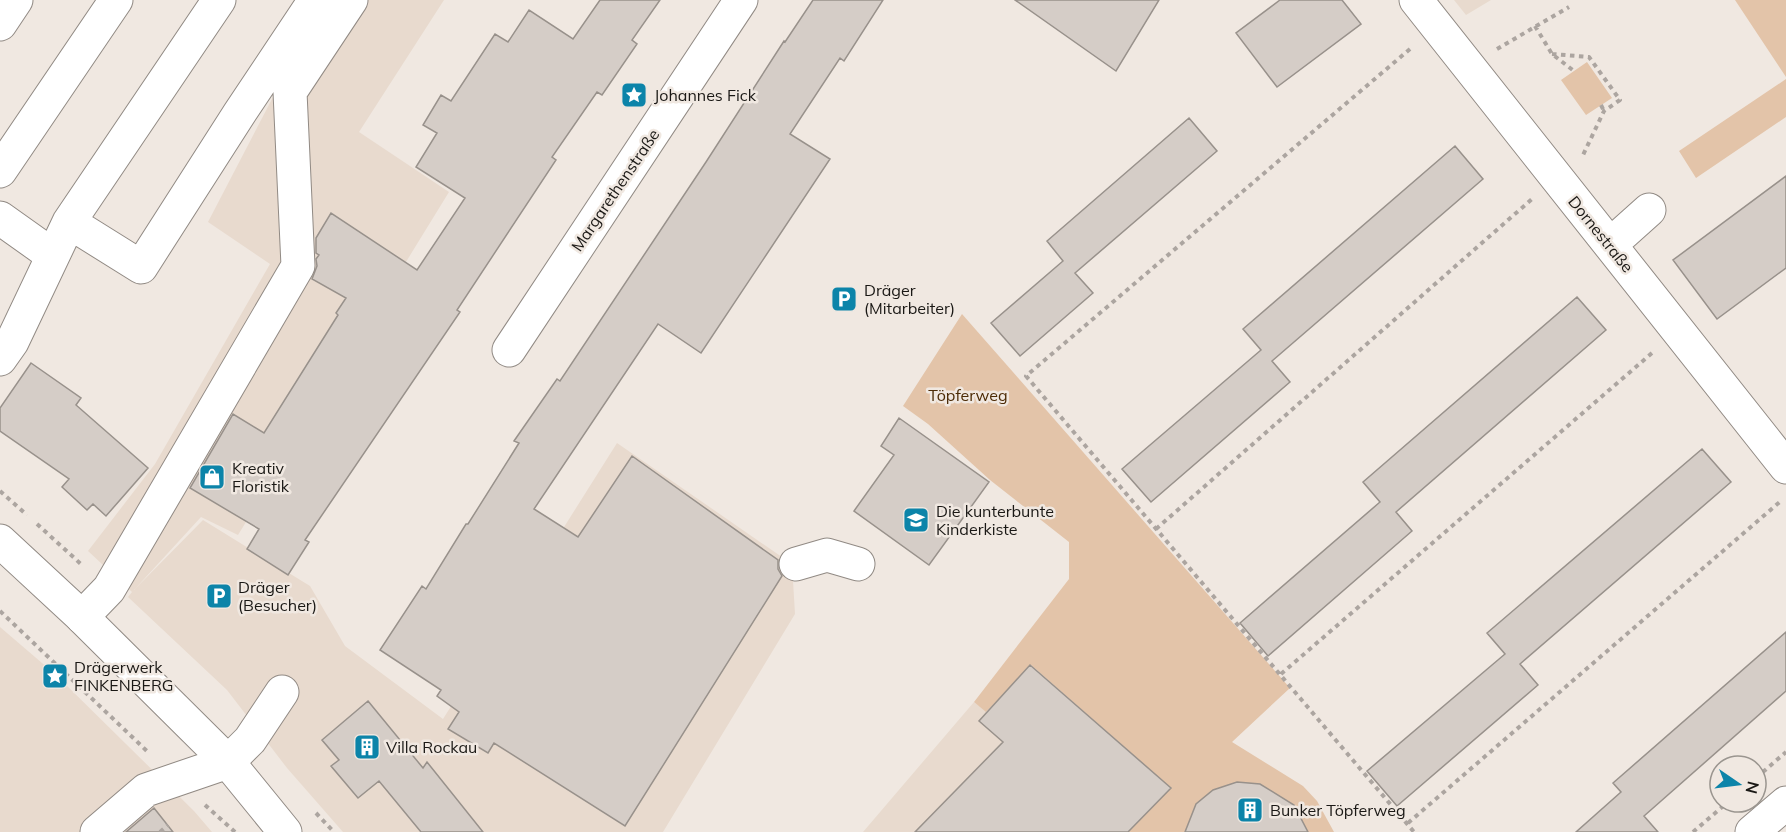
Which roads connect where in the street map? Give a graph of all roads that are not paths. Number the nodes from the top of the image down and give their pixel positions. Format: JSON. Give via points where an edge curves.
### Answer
{"nodes":[{"id":1,"x":16,"y":0,"type":"edge"},
{"id":2,"x":116,"y":0,"type":"edge"},
{"id":3,"x":219,"y":0,"type":"edge"},
{"id":4,"x":315,"y":0,"type":"edge"},
{"id":5,"x":351,"y":0,"type":"edge"},
{"id":6,"x":741,"y":0,"type":"edge"},
{"id":7,"x":1432,"y":9,"type":"edge"},
{"id":8,"x":0,"y":24,"type":"edge"},
{"id":9,"x":0,"y":171,"type":"edge"},
{"id":10,"x":1649,"y":210,"type":"dead end"},
{"id":11,"x":0,"y":218,"type":"edge"},
{"id":12,"x":69,"y":222,"type":"junction"},
{"id":13,"x":1611,"y":244,"type":"junction"},
{"id":14,"x":52,"y":255,"type":"junction"},
{"id":15,"x":509,"y":350,"type":"dead end"},
{"id":16,"x":0,"y":359,"type":"edge"},
{"id":17,"x":1786,"y":467,"type":"edge"},
{"id":18,"x":0,"y":541,"type":"edge"},
{"id":19,"x":796,"y":564,"type":"dead end"},
{"id":20,"x":858,"y":564,"type":"dead end"},
{"id":21,"x":82,"y":617,"type":"junction"},
{"id":22,"x":282,"y":692,"type":"dead end"},
{"id":23,"x":228,"y":762,"type":"junction"},
{"id":24,"x":1786,"y":803,"type":"edge"},
{"id":25,"x":96,"y":832,"type":"edge"},
{"id":26,"x":285,"y":832,"type":"edge"},
{"id":27,"x":1752,"y":832,"type":"edge"}],
"edges":[{"from":1,"to":8,"type":"street"},
{"from":2,"to":9,"type":"street"},
{"from":3,"to":12,"type":"street"},
{"from":4,"to":12,"type":"street","via":[[141,267]]},
{"from":5,"to":21,"type":"street","via":[[290,92],[298,266],[109,589]]},
{"from":6,"to":15,"type":"street","name":"Margarethenstraße"},
{"from":7,"to":13,"type":"street","name":"Dornestraße","via":[[1468,66]]},
{"from":10,"to":13,"type":"street"},
{"from":11,"to":14,"type":"street"},
{"from":12,"to":14,"type":"street"},
{"from":13,"to":17,"type":"street","name":"Dornestraße"},
{"from":14,"to":16,"type":"street","via":[[12,342]]},
{"from":18,"to":21,"type":"street"},
{"from":19,"to":20,"type":"street","via":[[827,555]]},
{"from":21,"to":23,"type":"street"},
{"from":22,"to":23,"type":"street","via":[[250,740]]},
{"from":23,"to":25,"type":"street","via":[[146,790]]},
{"from":23,"to":26,"type":"street"},
{"from":24,"to":27,"type":"street"}]}
